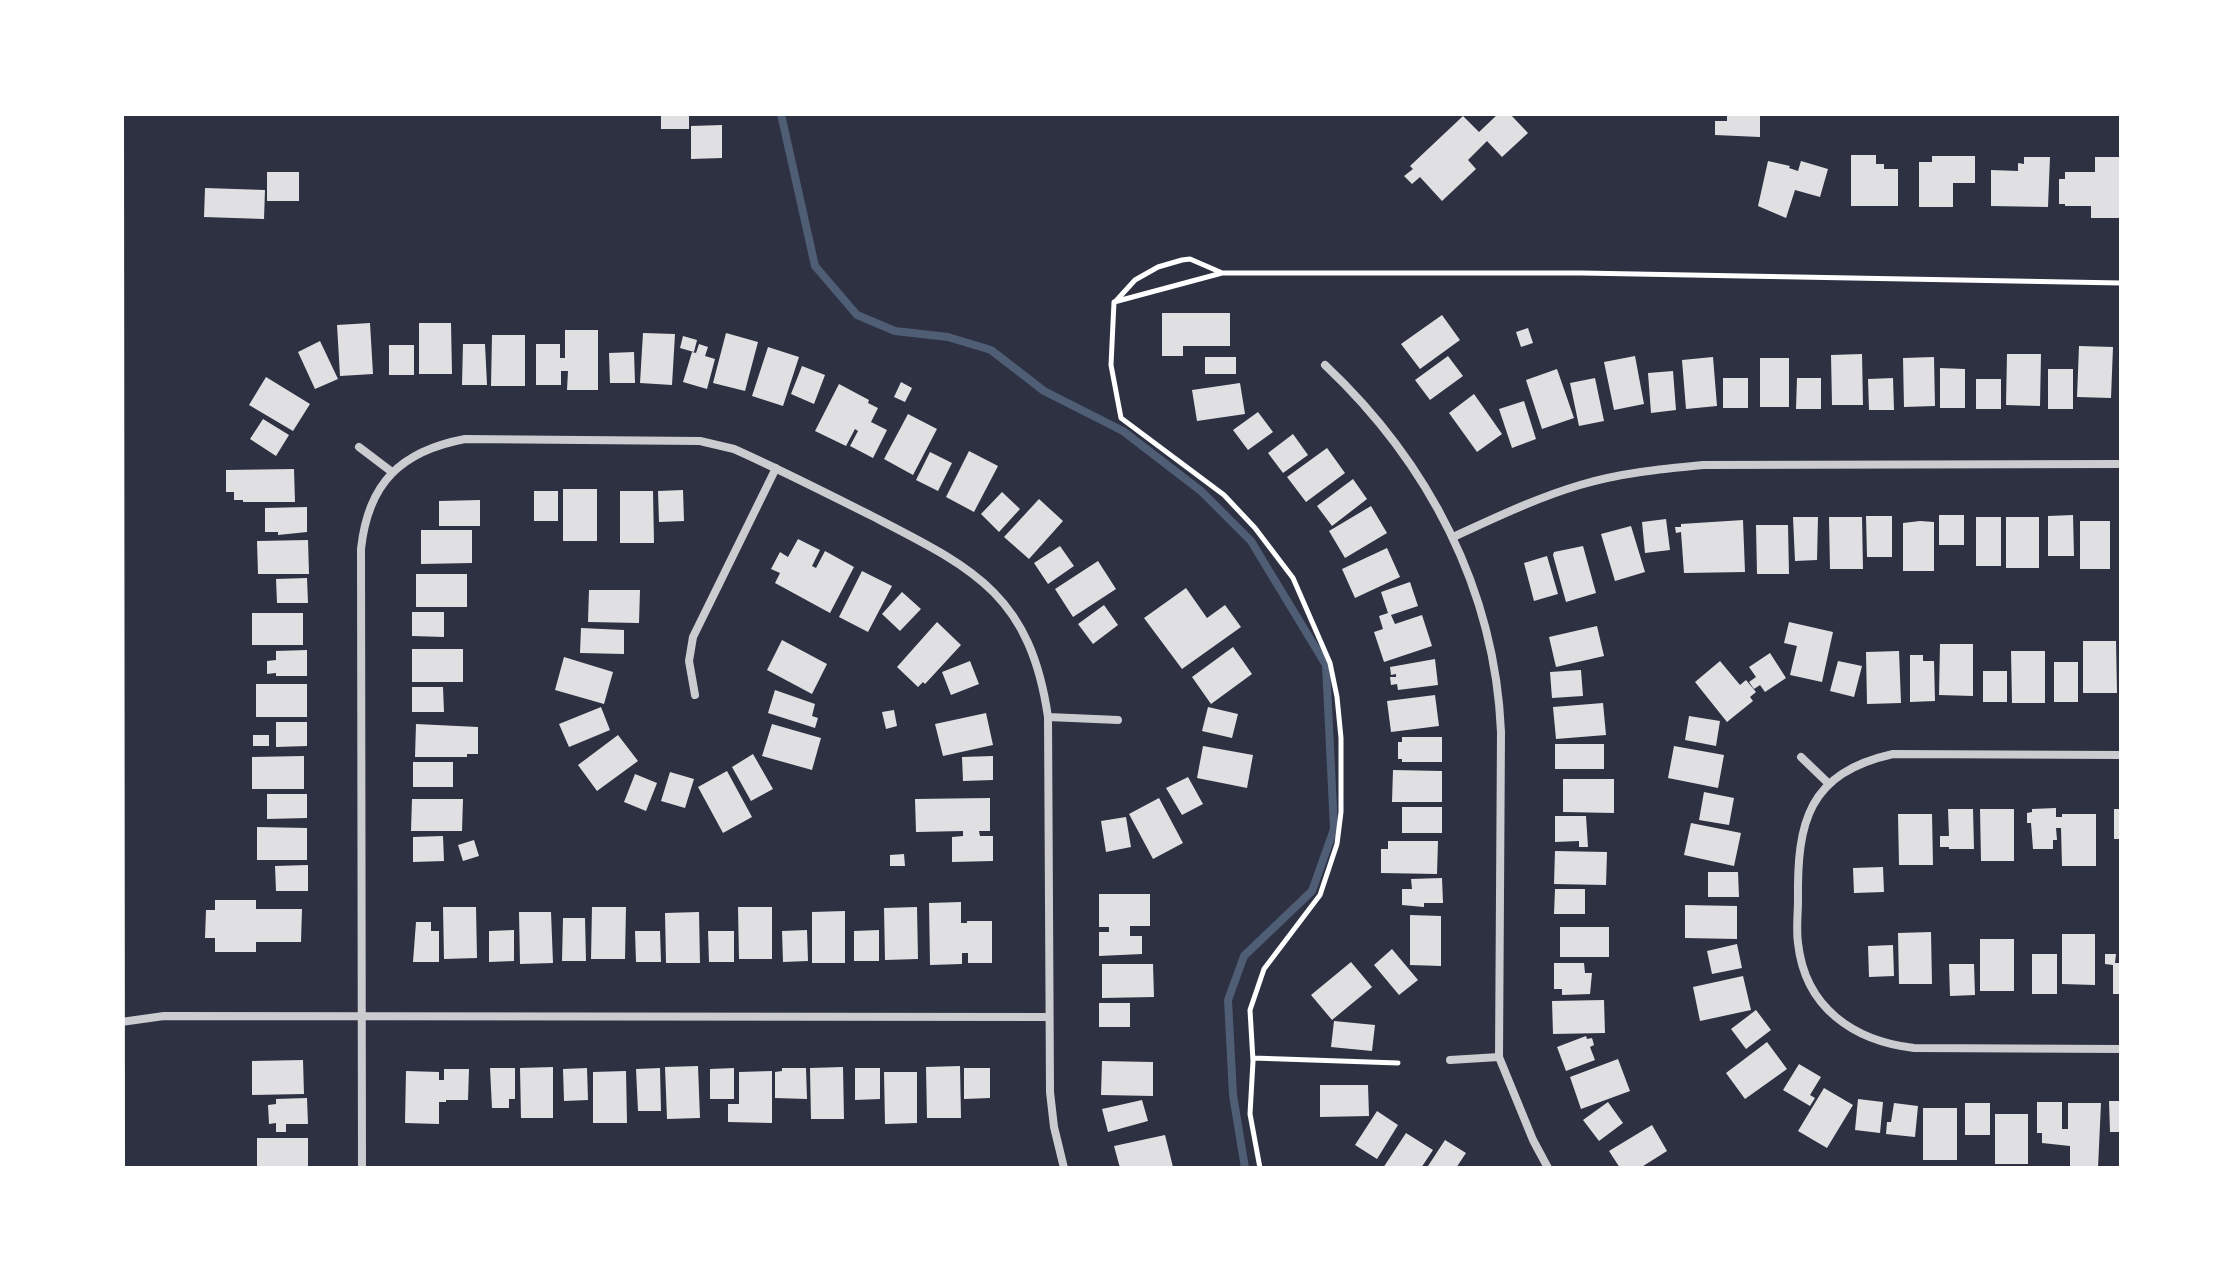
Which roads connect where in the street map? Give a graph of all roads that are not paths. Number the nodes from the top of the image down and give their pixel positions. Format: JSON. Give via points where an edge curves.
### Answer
{"nodes":[{"id":1,"x":117,"y":114,"type":"edge"},
{"id":2,"x":1325,"y":365,"type":"dead end"},
{"id":3,"x":116,"y":435,"type":"edge"},
{"id":4,"x":359,"y":447,"type":"dead end"},
{"id":5,"x":2121,"y":464,"type":"edge"},
{"id":6,"x":776,"y":468,"type":"junction"},
{"id":7,"x":392,"y":472,"type":"junction"},
{"id":8,"x":1453,"y":537,"type":"junction"},
{"id":9,"x":695,"y":695,"type":"dead end"},
{"id":10,"x":1048,"y":717,"type":"junction"},
{"id":11,"x":1118,"y":720,"type":"dead end"},
{"id":12,"x":2121,"y":755,"type":"edge"},
{"id":13,"x":1801,"y":757,"type":"dead end"},
{"id":14,"x":1828,"y":783,"type":"junction"},
{"id":15,"x":361,"y":1015,"type":"junction"},
{"id":16,"x":1049,"y":1017,"type":"junction"},
{"id":17,"x":116,"y":1022,"type":"edge"},
{"id":18,"x":2121,"y":1049,"type":"edge"},
{"id":19,"x":1499,"y":1057,"type":"junction"},
{"id":20,"x":1450,"y":1060,"type":"dead end"},
{"id":21,"x":118,"y":1168,"type":"edge"},
{"id":22,"x":362,"y":1168,"type":"edge"},
{"id":23,"x":1064,"y":1168,"type":"edge"},
{"id":24,"x":1548,"y":1168,"type":"edge"}],
"edges":[{"from":1,"to":3,"type":"main road"},
{"from":2,"to":8,"type":"street","via":[[1412,464]]},
{"from":3,"to":17,"type":"main road"},
{"from":4,"to":7,"type":"street"},
{"from":5,"to":8,"type":"street","via":[[1703,465],[1642,471],[1581,484]]},
{"from":6,"to":7,"type":"street","via":[[700,441],[465,439],[426,449]]},
{"from":6,"to":9,"type":"street","via":[[693,637],[689,661]]},
{"from":6,"to":10,"type":"street","via":[[977,575],[1014,617],[1031,648]]},
{"from":7,"to":15,"type":"street","via":[[368,509],[361,549]]},
{"from":8,"to":19,"type":"street","via":[[1491,644],[1500,702]]},
{"from":10,"to":11,"type":"street"},
{"from":10,"to":16,"type":"street"},
{"from":12,"to":14,"type":"street","via":[[1893,754],[1871,759]]},
{"from":13,"to":14,"type":"street"},
{"from":14,"to":18,"type":"street","via":[[1805,820],[1798,847],[1798,942],[1816,995],[1845,1026],[1866,1038],[1914,1048]]},
{"from":15,"to":16,"type":"street"},
{"from":15,"to":17,"type":"street","via":[[164,1016]]},
{"from":15,"to":22,"type":"street"},
{"from":16,"to":23,"type":"street","via":[[1050,1092]]},
{"from":17,"to":21,"type":"main road"},
{"from":19,"to":20,"type":"street"},
{"from":19,"to":24,"type":"street"}]}
